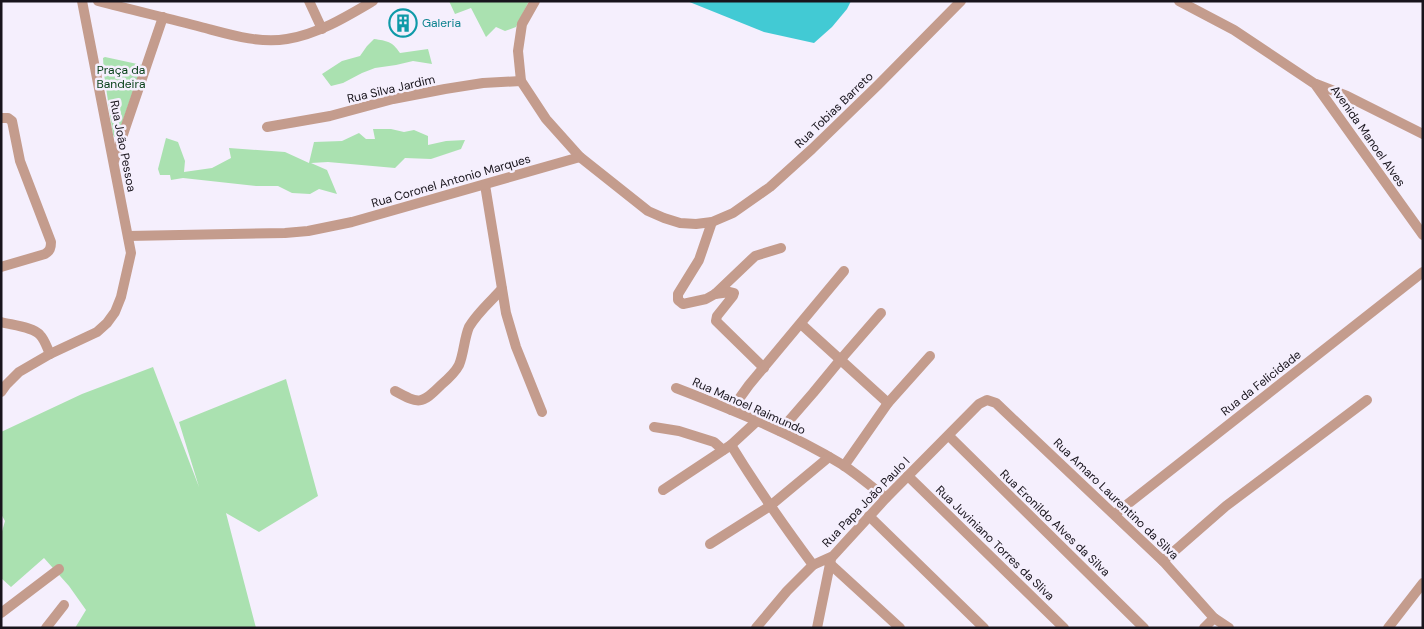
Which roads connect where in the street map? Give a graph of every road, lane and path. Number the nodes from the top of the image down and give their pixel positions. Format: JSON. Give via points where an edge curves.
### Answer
{"nodes":[{"id":1,"x":82,"y":1,"type":"edge"},
{"id":2,"x":98,"y":1,"type":"edge"},
{"id":3,"x":309,"y":1,"type":"edge"},
{"id":4,"x":373,"y":1,"type":"edge"},
{"id":5,"x":535,"y":1,"type":"edge"},
{"id":6,"x":961,"y":1,"type":"edge"},
{"id":7,"x":1179,"y":1,"type":"edge"},
{"id":8,"x":163,"y":17,"type":"junction"},
{"id":9,"x":322,"y":29,"type":"junction"},
{"id":10,"x":521,"y":81,"type":"junction"},
{"id":11,"x":1315,"y":84,"type":"junction"},
{"id":12,"x":1,"y":118,"type":"edge"},
{"id":13,"x":266,"y":127,"type":"dead end"},
{"id":14,"x":1423,"y":134,"type":"edge"},
{"id":15,"x":580,"y":157,"type":"junction"},
{"id":16,"x":114,"y":162,"type":"junction"},
{"id":17,"x":485,"y":185,"type":"junction"},
{"id":18,"x":712,"y":222,"type":"junction"},
{"id":19,"x":1423,"y":235,"type":"edge"},
{"id":20,"x":128,"y":236,"type":"junction"},
{"id":21,"x":781,"y":248,"type":"dead end"},
{"id":22,"x":1,"y":267,"type":"edge"},
{"id":23,"x":844,"y":271,"type":"dead end"},
{"id":24,"x":1423,"y":272,"type":"edge"},
{"id":25,"x":502,"y":289,"type":"junction"},
{"id":26,"x":715,"y":294,"type":"junction"},
{"id":27,"x":881,"y":313,"type":"dead end"},
{"id":28,"x":1,"y":322,"type":"edge"},
{"id":29,"x":801,"y":324,"type":"junction"},
{"id":30,"x":50,"y":354,"type":"junction"},
{"id":31,"x":930,"y":356,"type":"dead end"},
{"id":32,"x":841,"y":359,"type":"junction"},
{"id":33,"x":764,"y":368,"type":"junction"},
{"id":34,"x":676,"y":388,"type":"dead end"},
{"id":35,"x":395,"y":391,"type":"dead end"},
{"id":36,"x":1,"y":392,"type":"edge"},
{"id":37,"x":1367,"y":400,"type":"dead end"},
{"id":38,"x":996,"y":403,"type":"joint"},
{"id":39,"x":888,"y":404,"type":"junction"},
{"id":40,"x":731,"y":410,"type":"junction"},
{"id":41,"x":542,"y":412,"type":"dead end"},
{"id":42,"x":757,"y":421,"type":"junction"},
{"id":43,"x":654,"y":427,"type":"dead end"},
{"id":44,"x":780,"y":431,"type":"junction"},
{"id":45,"x":949,"y":436,"type":"junction"},
{"id":46,"x":727,"y":447,"type":"junction"},
{"id":47,"x":829,"y":457,"type":"junction"},
{"id":48,"x":844,"y":466,"type":"junction"},
{"id":49,"x":908,"y":476,"type":"junction"},
{"id":50,"x":663,"y":490,"type":"dead end"},
{"id":51,"x":886,"y":498,"type":"junction"},
{"id":52,"x":770,"y":506,"type":"junction"},
{"id":53,"x":1115,"y":514,"type":"junction"},
{"id":54,"x":869,"y":516,"type":"junction"},
{"id":55,"x":710,"y":544,"type":"dead end"},
{"id":56,"x":831,"y":559,"type":"junction"},
{"id":57,"x":1163,"y":561,"type":"junction"},
{"id":58,"x":813,"y":565,"type":"junction"},
{"id":59,"x":59,"y":569,"type":"dead end"},
{"id":60,"x":1423,"y":583,"type":"edge"},
{"id":61,"x":64,"y":605,"type":"dead end"},
{"id":62,"x":1,"y":613,"type":"edge"},
{"id":63,"x":1214,"y":618,"type":"junction"},
{"id":64,"x":46,"y":628,"type":"edge"},
{"id":65,"x":756,"y":628,"type":"edge"},
{"id":66,"x":817,"y":628,"type":"edge"},
{"id":67,"x":900,"y":628,"type":"edge"},
{"id":68,"x":984,"y":628,"type":"edge"},
{"id":69,"x":1064,"y":628,"type":"edge"},
{"id":70,"x":1144,"y":628,"type":"edge"},
{"id":71,"x":1204,"y":628,"type":"edge"},
{"id":72,"x":1229,"y":628,"type":"edge"},
{"id":73,"x":1388,"y":628,"type":"edge"}],
"edges":[{"from":1,"to":16,"type":"street","name":"Rua João Pessoa"},
{"from":2,"to":8,"type":"street"},
{"from":3,"to":9,"type":"street"},
{"from":4,"to":9,"type":"street"},
{"from":5,"to":10,"type":"street","via":[[522,24],[518,51]]},
{"from":6,"to":18,"type":"street","name":"Rua Tobias Barreto","via":[[770,187],[733,213]]},
{"from":7,"to":11,"type":"street","name":"Avenida Manoel Alves","via":[[1234,30]]},
{"from":8,"to":9,"type":"street","via":[[238,36],[274,41]]},
{"from":8,"to":16,"type":"street"},
{"from":10,"to":13,"type":"street","name":"Rua Silva Jardim","via":[[483,82]]},
{"from":10,"to":15,"type":"street","via":[[546,118]]},
{"from":11,"to":14,"type":"street","via":[[1347,96]]},
{"from":11,"to":19,"type":"street","name":"Avenida Manoel Alves"},
{"from":12,"to":22,"type":"street","via":[[12,121],[20,161],[51,242],[48,252]]},
{"from":15,"to":17,"type":"street","name":"Rua Coronel Antonio Marques"},
{"from":15,"to":18,"type":"street","via":[[648,210],[664,218],[680,223]]},
{"from":16,"to":20,"type":"street","name":"Rua João Pessoa"},
{"from":17,"to":20,"type":"street","name":"Rua Coronel Antonio Marques","via":[[329,227],[285,233]]},
{"from":17,"to":25,"type":"street"},
{"from":18,"to":26,"type":"street","via":[[699,260],[678,297],[683,304]]},
{"from":20,"to":30,"type":"street","name":"Rua João Pessoa","via":[[131,253],[115,312],[97,332]]},
{"from":21,"to":26,"type":"street","via":[[755,256]]},
{"from":23,"to":29,"type":"street"},
{"from":24,"to":53,"type":"street","name":"Rua da Felicidade"},
{"from":25,"to":35,"type":"street","via":[[472,322],[455,372],[432,395],[426,400],[412,400]]},
{"from":25,"to":41,"type":"street","via":[[512,337]]},
{"from":26,"to":33,"type":"street","via":[[734,293],[716,321]]},
{"from":27,"to":32,"type":"street"},
{"from":28,"to":30,"type":"street","via":[[37,332]]},
{"from":29,"to":32,"type":"street"},
{"from":29,"to":33,"type":"street"},
{"from":30,"to":36,"type":"street","name":"Rua João Pessoa","via":[[19,372]]},
{"from":31,"to":39,"type":"street"},
{"from":32,"to":39,"type":"street"},
{"from":32,"to":44,"type":"street"},
{"from":33,"to":40,"type":"street"},
{"from":34,"to":40,"type":"street","name":"Rua Manoel Raimundo"},
{"from":37,"to":57,"type":"street","via":[[1226,506]]},
{"from":38,"to":45,"type":"street","name":"Rua Papa João Paulo I","via":[[983,401]]},
{"from":38,"to":53,"type":"street","name":"Rua Amaro Laurentino da Silva"},
{"from":39,"to":48,"type":"street"},
{"from":40,"to":42,"type":"street","name":"Rua Manoel Raimundo"},
{"from":42,"to":44,"type":"street","name":"Rua Manoel Raimundo"},
{"from":42,"to":46,"type":"street"},
{"from":43,"to":46,"type":"street","via":[[679,431]]},
{"from":44,"to":47,"type":"street","name":"Rua Manoel Raimundo"},
{"from":45,"to":49,"type":"street","name":"Rua Papa João Paulo I"},
{"from":45,"to":70,"type":"street","name":"Rua Eronildo Alves da Silva"},
{"from":46,"to":50,"type":"street"},
{"from":46,"to":52,"type":"street"},
{"from":47,"to":48,"type":"street","name":"Rua Manoel Raimundo"},
{"from":47,"to":52,"type":"street"},
{"from":48,"to":51,"type":"street","name":"Rua Manoel Raimundo"},
{"from":49,"to":51,"type":"street","name":"Rua Papa João Paulo I"},
{"from":49,"to":69,"type":"street","name":"Rua Juviniano Torres da Sliva"},
{"from":51,"to":54,"type":"street","name":"Rua Papa João Paulo I"},
{"from":52,"to":55,"type":"street"},
{"from":52,"to":58,"type":"street"},
{"from":53,"to":57,"type":"street","name":"Rua Amaro Laurentino da Silva"},
{"from":54,"to":56,"type":"street","name":"Rua Papa João Paulo I"},
{"from":54,"to":68,"type":"street"},
{"from":56,"to":58,"type":"street","name":"Rua Papa João Paulo I"},
{"from":56,"to":66,"type":"street"},
{"from":56,"to":67,"type":"street"},
{"from":57,"to":63,"type":"street","name":"Rua Amaro Laurentino da Silva"},
{"from":58,"to":65,"type":"street","name":"Rua Papa João Paulo I"},
{"from":59,"to":62,"type":"street"},
{"from":60,"to":73,"type":"street"},
{"from":61,"to":64,"type":"street"},
{"from":63,"to":71,"type":"street"},
{"from":63,"to":72,"type":"street","name":"Rua Amaro Laurentino da Silva"}]}
